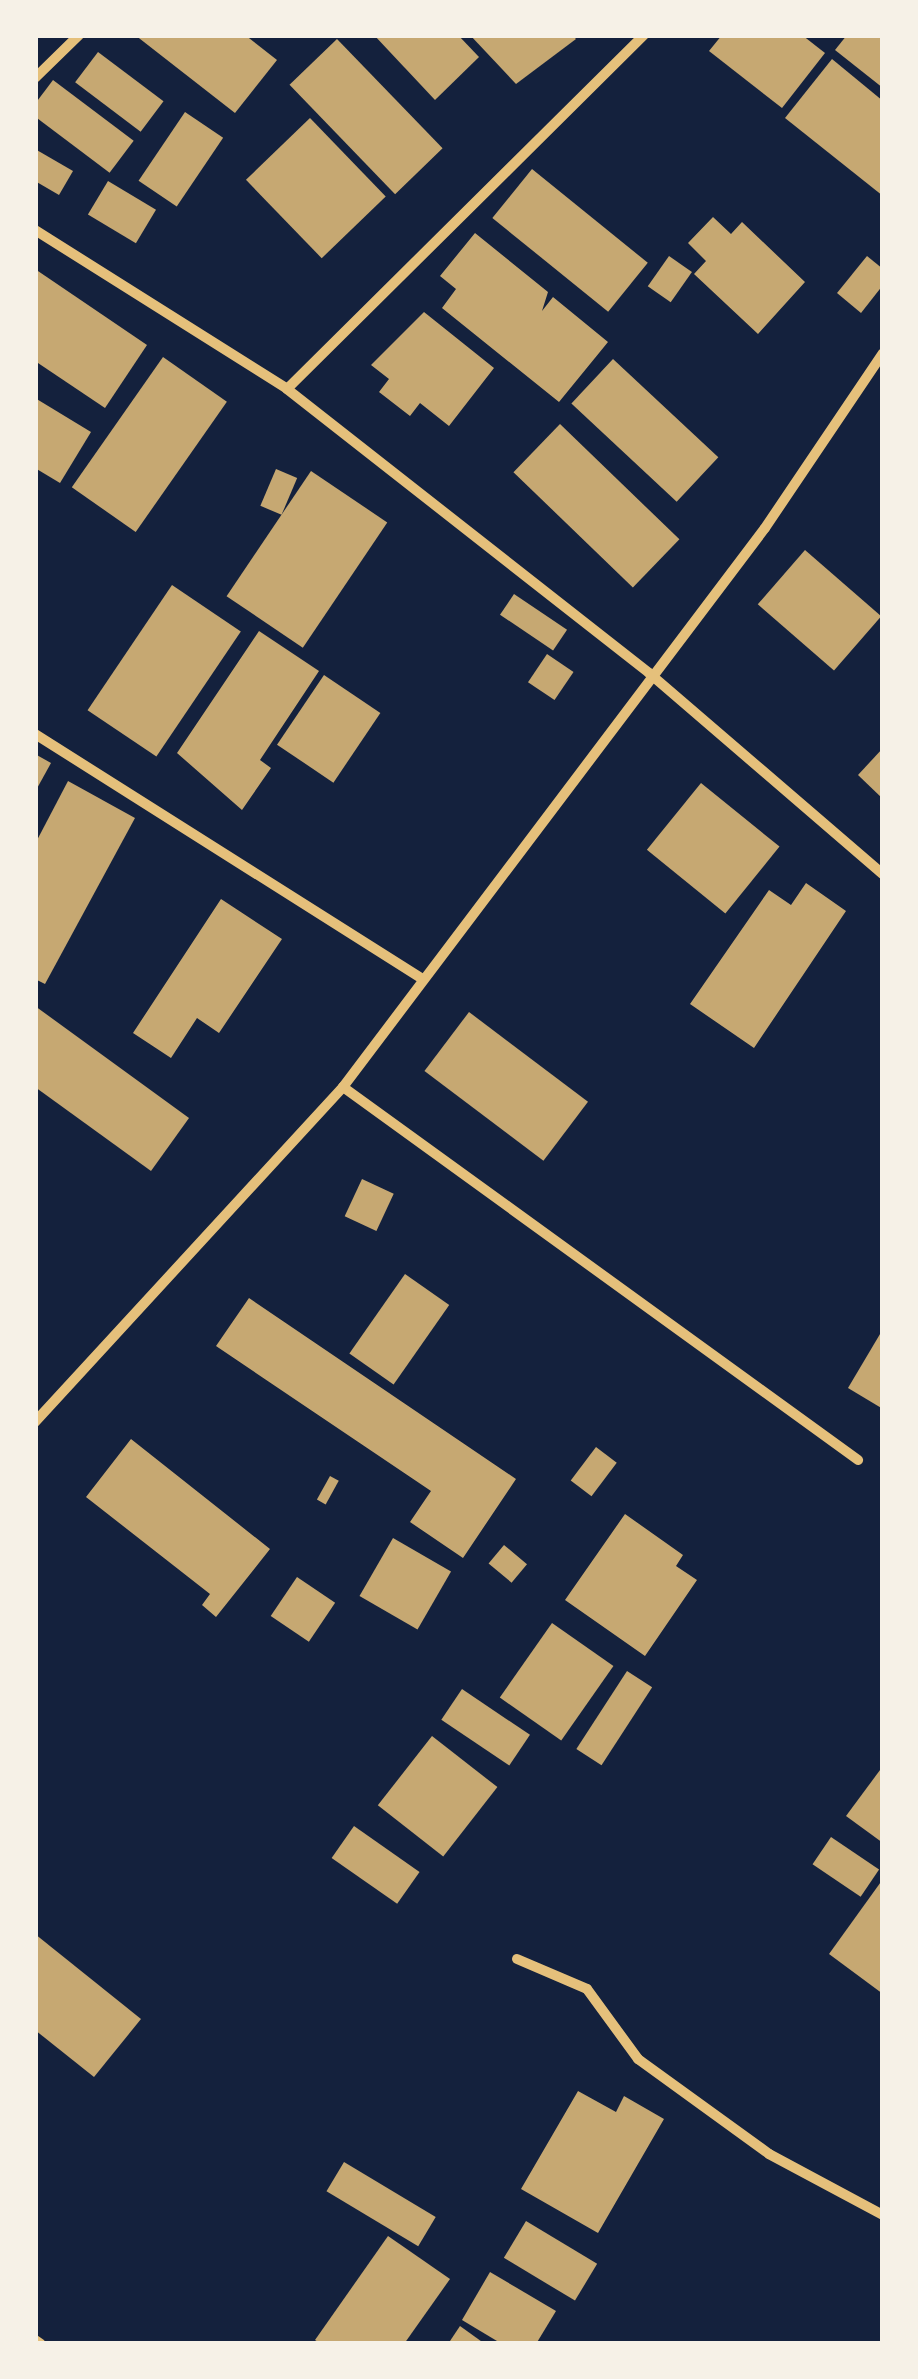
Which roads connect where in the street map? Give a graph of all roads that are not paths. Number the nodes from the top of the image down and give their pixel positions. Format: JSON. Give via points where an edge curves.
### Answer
{"nodes":[{"id":1,"x":80,"y":35,"type":"edge"},
{"id":2,"x":644,"y":35,"type":"edge"},
{"id":3,"x":35,"y":78,"type":"edge"},
{"id":4,"x":35,"y":230,"type":"edge"},
{"id":5,"x":883,"y":353,"type":"edge"},
{"id":6,"x":288,"y":390,"type":"junction"},
{"id":7,"x":650,"y":673,"type":"junction"},
{"id":8,"x":35,"y":734,"type":"edge"},
{"id":9,"x":883,"y":874,"type":"edge"},
{"id":10,"x":423,"y":979,"type":"junction"},
{"id":11,"x":343,"y":1087,"type":"junction"},
{"id":12,"x":35,"y":1422,"type":"edge"},
{"id":13,"x":858,"y":1460,"type":"dead end"},
{"id":14,"x":517,"y":1960,"type":"dead end"},
{"id":15,"x":883,"y":2214,"type":"edge"}],
"edges":[{"from":1,"to":3,"type":"street"},
{"from":2,"to":6,"type":"street"},
{"from":4,"to":6,"type":"street"},
{"from":5,"to":7,"type":"street","via":[[765,528]]},
{"from":6,"to":7,"type":"street"},
{"from":7,"to":9,"type":"street"},
{"from":7,"to":10,"type":"street"},
{"from":8,"to":10,"type":"street"},
{"from":10,"to":11,"type":"street"},
{"from":11,"to":12,"type":"street"},
{"from":11,"to":13,"type":"street"},
{"from":14,"to":15,"type":"street","via":[[587,1989],[638,2058],[769,2154]]}]}
